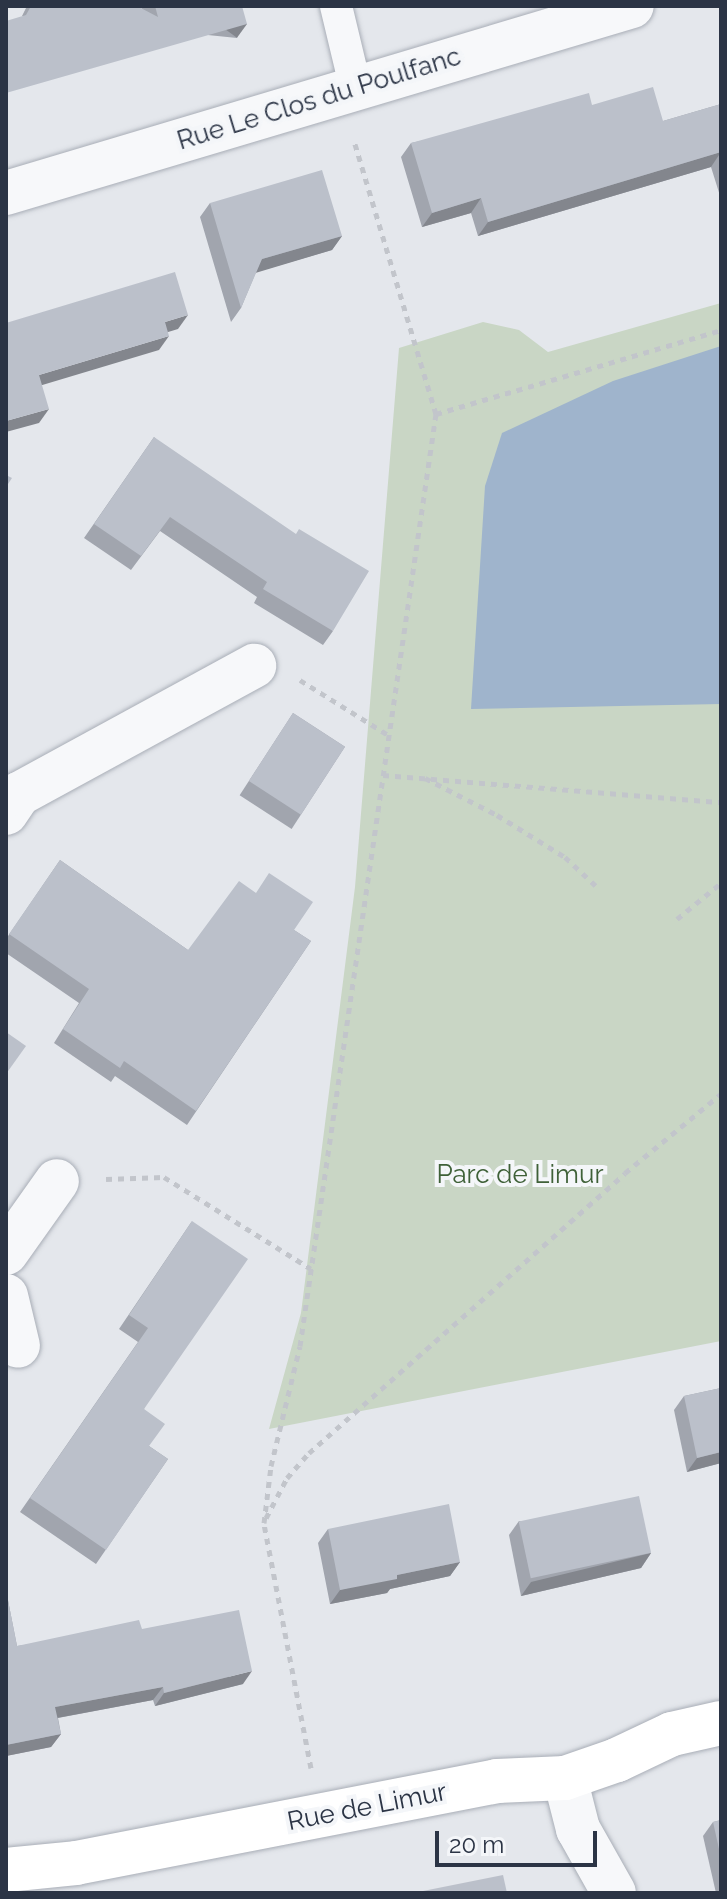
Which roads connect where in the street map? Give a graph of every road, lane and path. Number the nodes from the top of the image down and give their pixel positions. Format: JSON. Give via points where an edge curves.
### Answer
{"nodes":[{"id":1,"x":336,"y":6,"type":"edge"},
{"id":2,"x":632,"y":6,"type":"edge"},
{"id":3,"x":348,"y":91,"type":"junction"},
{"id":4,"x":6,"y":193,"type":"edge"},
{"id":5,"x":721,"y":330,"type":"edge"},
{"id":6,"x":436,"y":414,"type":"junction"},
{"id":7,"x":254,"y":666,"type":"joint"},
{"id":8,"x":390,"y":736,"type":"junction"},
{"id":9,"x":383,"y":775,"type":"junction"},
{"id":10,"x":420,"y":776,"type":"junction"},
{"id":11,"x":721,"y":802,"type":"edge"},
{"id":12,"x":12,"y":804,"type":"edge"},
{"id":13,"x":721,"y":883,"type":"edge"},
{"id":14,"x":596,"y":886,"type":"dead end"},
{"id":15,"x":677,"y":919,"type":"dead end"},
{"id":16,"x":721,"y":1094,"type":"edge"},
{"id":17,"x":57,"y":1181,"type":"joint"},
{"id":18,"x":6,"y":1253,"type":"edge"},
{"id":19,"x":311,"y":1269,"type":"junction"},
{"id":20,"x":6,"y":1296,"type":"edge"},
{"id":21,"x":18,"y":1346,"type":"dead end"},
{"id":22,"x":264,"y":1523,"type":"junction"},
{"id":23,"x":721,"y":1723,"type":"edge"},
{"id":24,"x":565,"y":1778,"type":"junction"},
{"id":25,"x":320,"y":1816,"type":"junction"},
{"id":26,"x":6,"y":1870,"type":"edge"},
{"id":27,"x":614,"y":1893,"type":"edge"}],
"edges":[{"from":1,"to":3,"type":"lane"},
{"from":2,"to":3,"type":"street","name":"Rue Le Clos du Poulfanc"},
{"from":3,"to":4,"type":"street","name":"Rue Le Clos du Poulfanc"},
{"from":3,"to":6,"type":"path"},
{"from":5,"to":6,"type":"path"},
{"from":6,"to":8,"type":"path"},
{"from":7,"to":8,"type":"path","via":[[279,667]]},
{"from":7,"to":12,"type":"street"},
{"from":8,"to":9,"type":"path"},
{"from":9,"to":10,"type":"path"},
{"from":9,"to":19,"type":"path"},
{"from":10,"to":11,"type":"path"},
{"from":10,"to":14,"type":"path","via":[[565,857]]},
{"from":13,"to":15,"type":"path"},
{"from":16,"to":22,"type":"path","via":[[309,1453],[287,1478]]},
{"from":17,"to":18,"type":"street"},
{"from":17,"to":19,"type":"path","via":[[164,1177]]},
{"from":19,"to":22,"type":"path"},
{"from":20,"to":21,"type":"street"},
{"from":22,"to":25,"type":"path"},
{"from":23,"to":24,"type":"street","name":"Rue de Limur","via":[[672,1734]]},
{"from":24,"to":25,"type":"street","name":"Rue de Limur","via":[[497,1781]]},
{"from":24,"to":27,"type":"street","via":[[578,1829]]},
{"from":25,"to":26,"type":"street","name":"Rue de Limur","via":[[76,1863]]}]}
